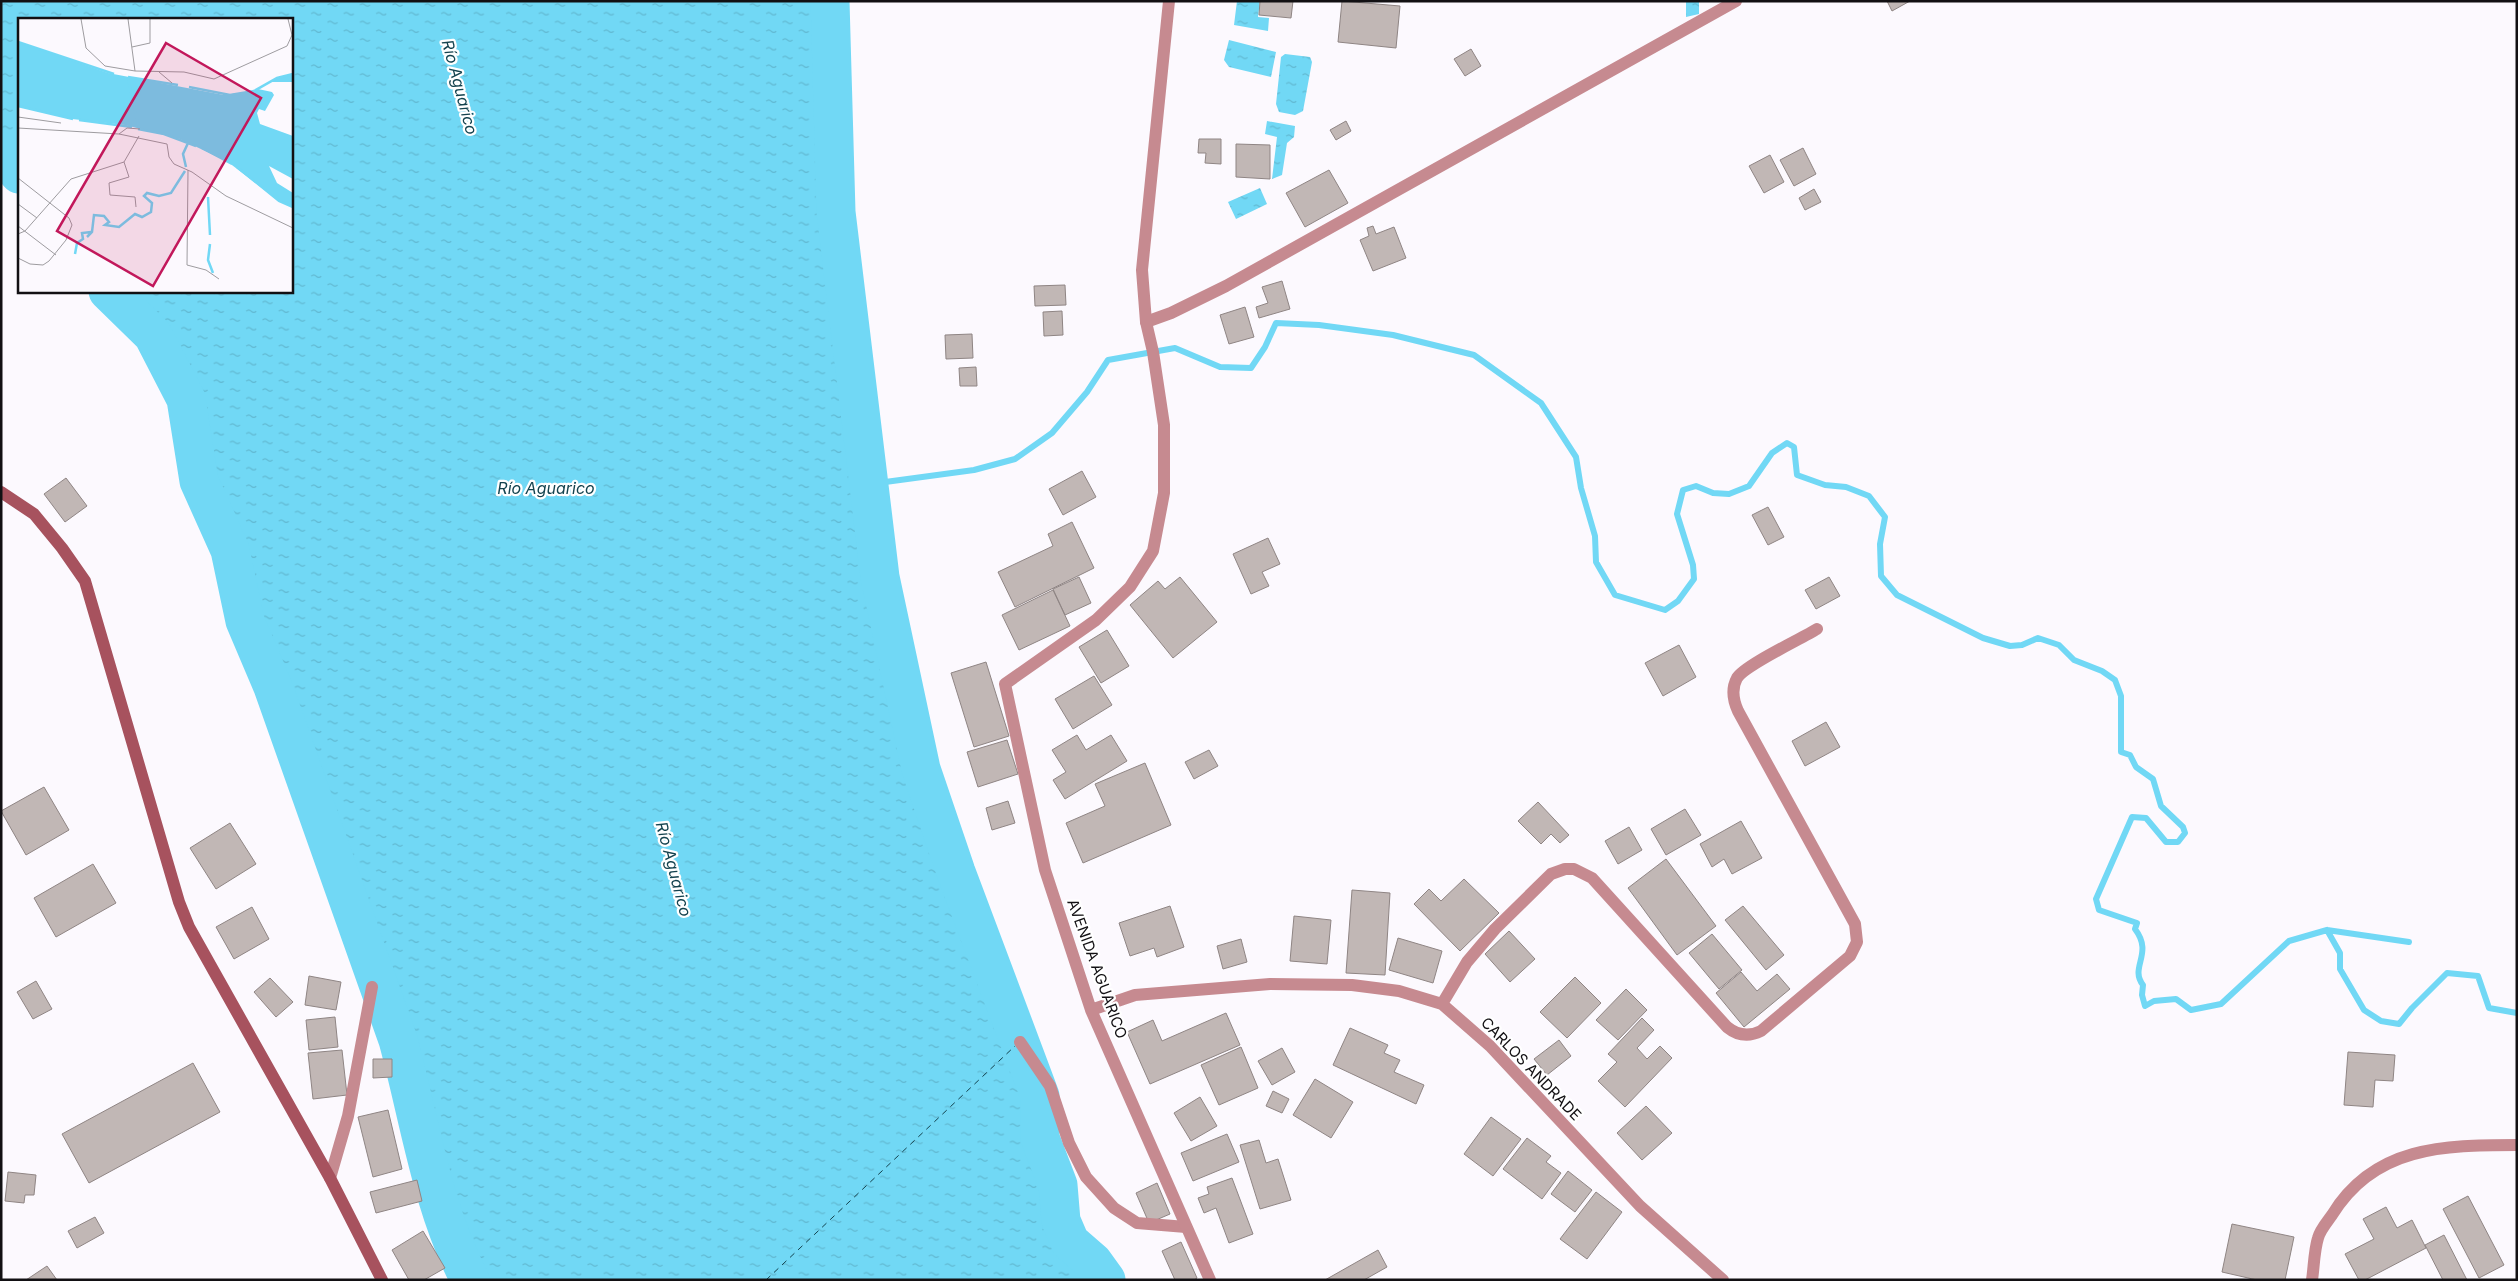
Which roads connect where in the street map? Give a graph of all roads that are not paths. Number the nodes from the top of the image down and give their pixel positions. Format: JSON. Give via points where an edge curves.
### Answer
{"nodes":[{"id":1,"x":1169,"y":1,"type":"edge"},
{"id":2,"x":1736,"y":1,"type":"edge"},
{"id":3,"x":1146,"y":322,"type":"junction"},
{"id":4,"x":1,"y":492,"type":"edge"},
{"id":5,"x":1817,"y":630,"type":"dead end"},
{"id":6,"x":372,"y":987,"type":"dead end"},
{"id":7,"x":1442,"y":1004,"type":"junction"},
{"id":8,"x":1091,"y":1010,"type":"junction"},
{"id":9,"x":1020,"y":1042,"type":"dead end"},
{"id":10,"x":2517,"y":1145,"type":"edge"},
{"id":11,"x":330,"y":1178,"type":"junction"},
{"id":12,"x":1186,"y":1227,"type":"junction"},
{"id":13,"x":382,"y":1280,"type":"edge"},
{"id":14,"x":1210,"y":1280,"type":"edge"},
{"id":15,"x":1723,"y":1280,"type":"edge"},
{"id":16,"x":2312,"y":1280,"type":"edge"}],
"edges":[{"from":1,"to":3,"type":"street","via":[[1142,270]]},
{"from":2,"to":3,"type":"street","via":[[1226,286]]},
{"from":3,"to":8,"type":"street","name":"AVENIDA AGUARICO","via":[[1164,425],[1164,494],[1153,551],[1130,587],[1096,620],[1005,684],[1045,870]]},
{"from":4,"to":11,"type":"street","via":[[34,514],[85,581],[178,902],[189,928]]},
{"from":5,"to":7,"type":"street","via":[[1742,672],[1733,695],[1738,711],[1855,924],[1856,942],[1850,956],[1761,1031],[1750,1035],[1738,1034],[1728,1027],[1592,878],[1574,869],[1564,869],[1551,874],[1495,929],[1467,962]]},
{"from":6,"to":11,"type":"street","via":[[348,1116]]},
{"from":7,"to":8,"type":"street","name":"CARLOS ANDRADE","via":[[1389,990],[1352,985],[1270,984],[1135,995]]},
{"from":7,"to":15,"type":"street","name":"CARLOS ANDRADE","via":[[1490,1046],[1640,1206]]},
{"from":8,"to":12,"type":"street","name":"AVENIDA AGUARICO"},
{"from":9,"to":12,"type":"street","via":[[1050,1086],[1069,1143],[1086,1177],[1114,1208],[1137,1224]]},
{"from":10,"to":16,"type":"street","via":[[2453,1145],[2406,1156],[2372,1171],[2342,1198],[2318,1238]]},
{"from":11,"to":13,"type":"street"},
{"from":12,"to":14,"type":"street","name":"AVENIDA AGUARICO"}]}
